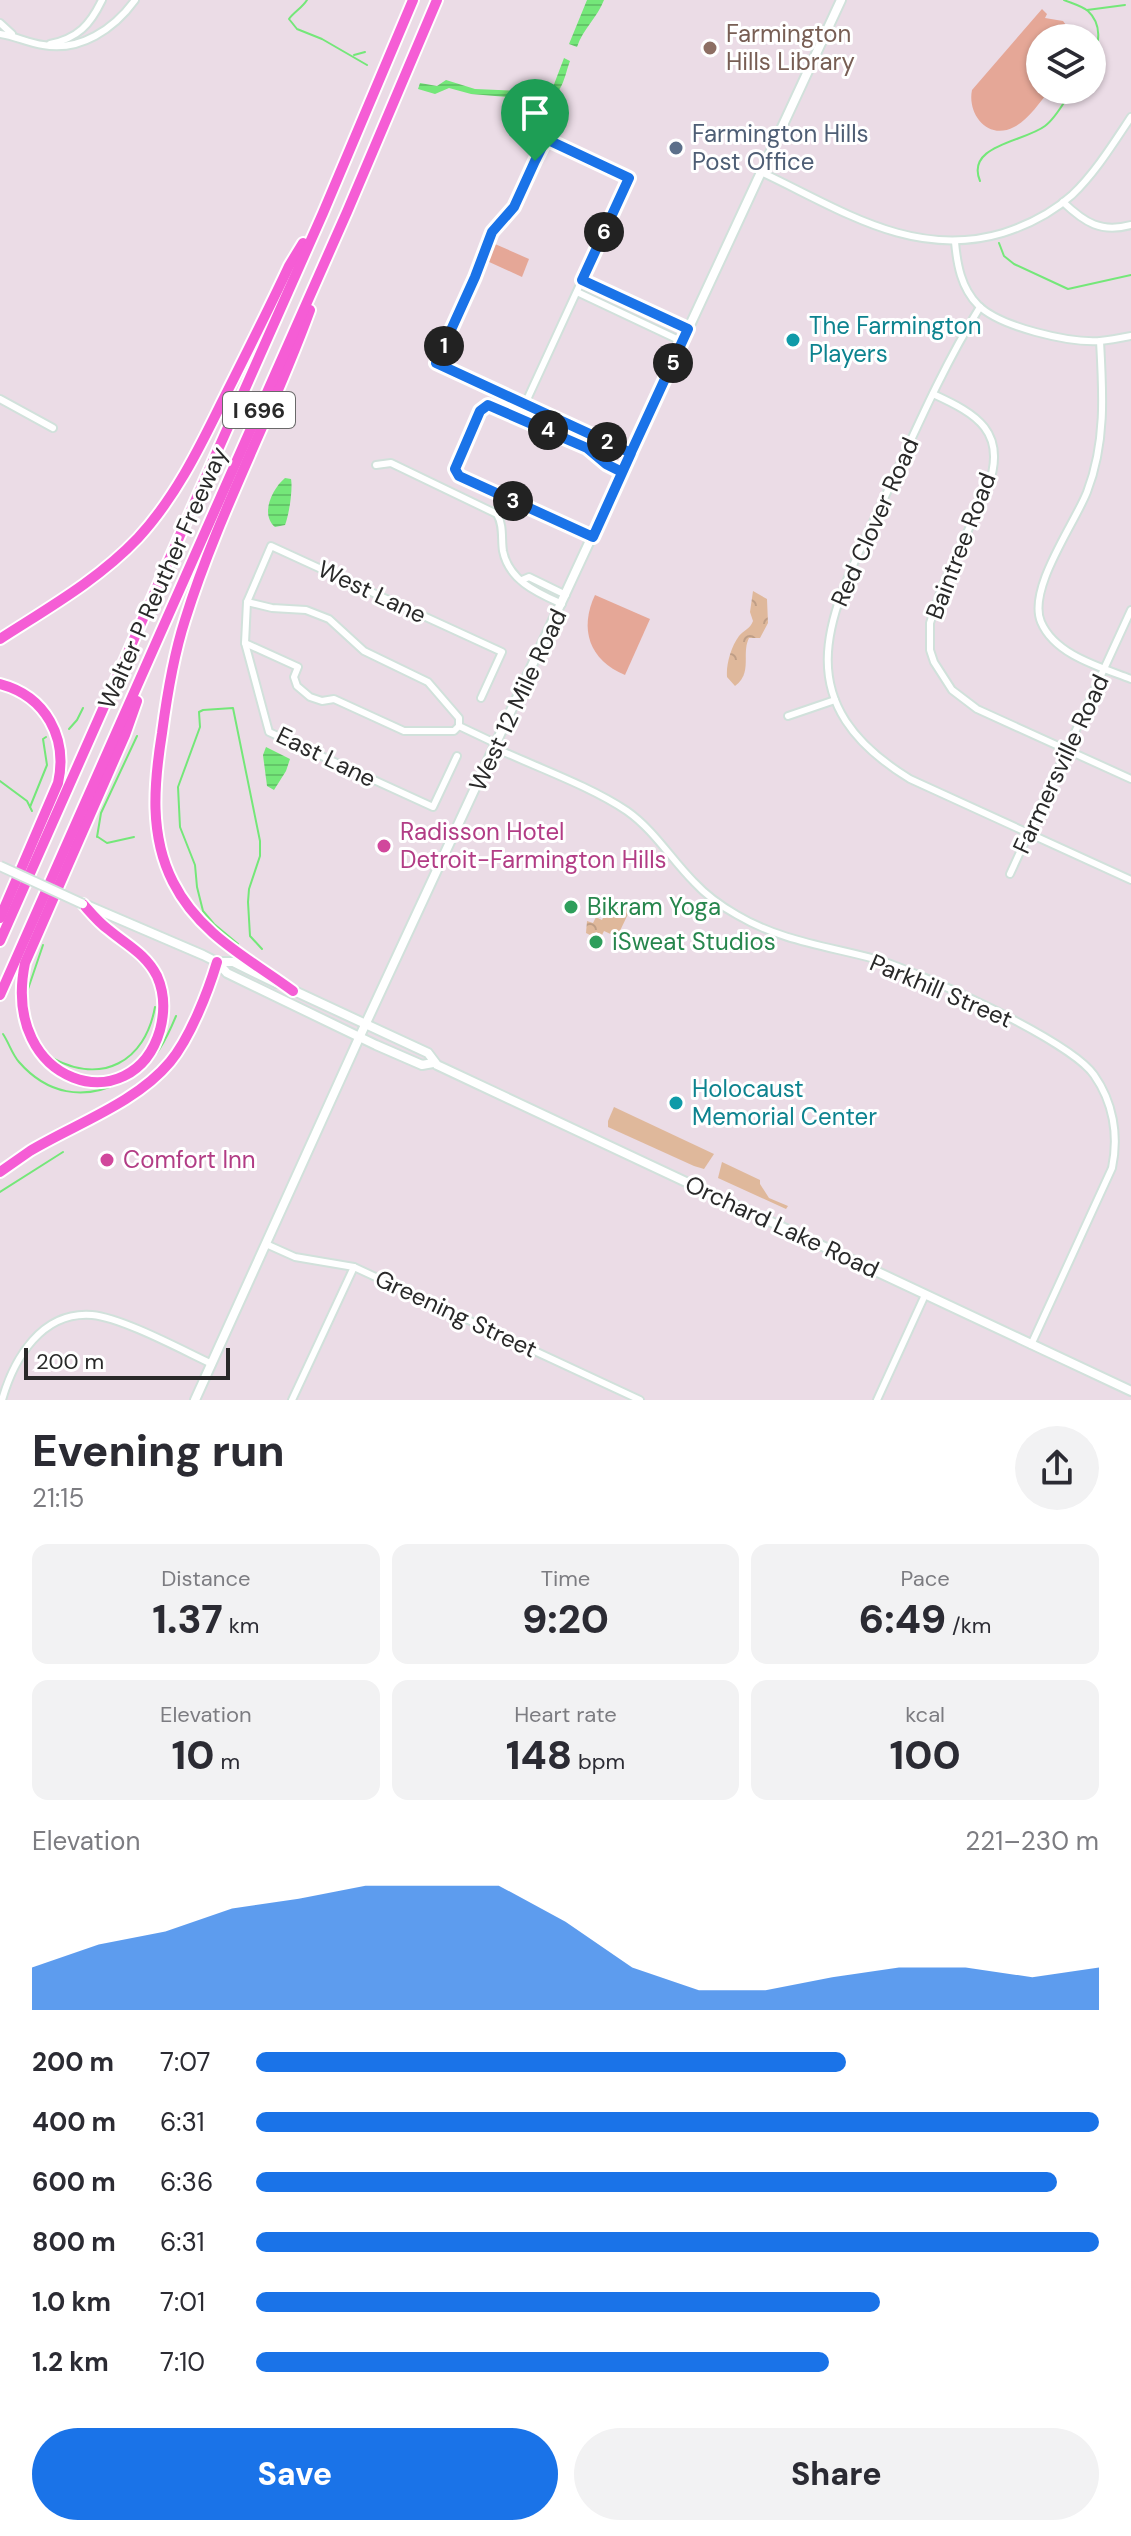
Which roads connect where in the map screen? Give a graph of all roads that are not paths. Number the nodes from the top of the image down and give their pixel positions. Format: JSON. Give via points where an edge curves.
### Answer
{"nodes":[{"id":1,"x":102,"y":0,"type":"edge"},
{"id":2,"x":135,"y":0,"type":"edge"},
{"id":3,"x":413,"y":0,"type":"edge"},
{"id":4,"x":437,"y":0,"type":"edge"},
{"id":5,"x":841,"y":0,"type":"edge"},
{"id":6,"x":0,"y":23,"type":"edge"},
{"id":7,"x":0,"y":34,"type":"edge"},
{"id":8,"x":15,"y":37,"type":"junction"},
{"id":9,"x":42,"y":45,"type":"junction"},
{"id":10,"x":1131,"y":117,"type":"edge"},
{"id":11,"x":761,"y":172,"type":"junction"},
{"id":12,"x":1063,"y":202,"type":"junction"},
{"id":13,"x":347,"y":212,"type":"junction"},
{"id":14,"x":323,"y":213,"type":"junction"},
{"id":15,"x":1131,"y":225,"type":"edge"},
{"id":16,"x":955,"y":242,"type":"junction"},
{"id":17,"x":582,"y":280,"type":"junction"},
{"id":18,"x":577,"y":292,"type":"junction"},
{"id":19,"x":980,"y":307,"type":"junction"},
{"id":20,"x":688,"y":329,"type":"junction"},
{"id":21,"x":1131,"y":336,"type":"edge"},
{"id":22,"x":1100,"y":341,"type":"junction"},
{"id":23,"x":683,"y":342,"type":"junction"},
{"id":24,"x":933,"y":394,"type":"junction"},
{"id":25,"x":0,"y":399,"type":"edge"},
{"id":26,"x":525,"y":404,"type":"junction"},
{"id":27,"x":53,"y":428,"type":"dead end"},
{"id":28,"x":631,"y":453,"type":"junction"},
{"id":29,"x":376,"y":465,"type":"dead end"},
{"id":30,"x":622,"y":472,"type":"junction"},
{"id":31,"x":593,"y":537,"type":"junction"},
{"id":32,"x":522,"y":580,"type":"junction"},
{"id":33,"x":566,"y":595,"type":"junction"},
{"id":34,"x":247,"y":602,"type":"junction"},
{"id":35,"x":562,"y":604,"type":"junction"},
{"id":36,"x":1131,"y":610,"type":"edge"},
{"id":37,"x":246,"y":623,"type":"joint"},
{"id":38,"x":159,"y":637,"type":"junction"},
{"id":39,"x":0,"y":639,"type":"edge"},
{"id":40,"x":245,"y":643,"type":"junction"},
{"id":41,"x":1104,"y":669,"type":"junction"},
{"id":42,"x":1131,"y":679,"type":"edge"},
{"id":43,"x":0,"y":684,"type":"edge"},
{"id":44,"x":481,"y":698,"type":"dead end"},
{"id":45,"x":835,"y":700,"type":"junction"},
{"id":46,"x":788,"y":716,"type":"dead end"},
{"id":47,"x":459,"y":726,"type":"junction"},
{"id":48,"x":496,"y":746,"type":"junction"},
{"id":49,"x":1067,"y":750,"type":"junction"},
{"id":50,"x":457,"y":756,"type":"dead end"},
{"id":51,"x":1131,"y":779,"type":"edge"},
{"id":52,"x":1029,"y":833,"type":"junction"},
{"id":53,"x":0,"y":866,"type":"edge"},
{"id":54,"x":1010,"y":874,"type":"dead end"},
{"id":55,"x":1131,"y":880,"type":"edge"},
{"id":56,"x":83,"y":904,"type":"junction"},
{"id":57,"x":0,"y":918,"type":"edge"},
{"id":58,"x":0,"y":941,"type":"edge"},
{"id":59,"x":217,"y":962,"type":"junction"},
{"id":60,"x":293,"y":991,"type":"junction"},
{"id":61,"x":0,"y":995,"type":"edge"},
{"id":62,"x":366,"y":1025,"type":"junction"},
{"id":63,"x":359,"y":1038,"type":"junction"},
{"id":64,"x":433,"y":1063,"type":"junction"},
{"id":65,"x":0,"y":1172,"type":"edge"},
{"id":66,"x":266,"y":1244,"type":"junction"},
{"id":67,"x":354,"y":1267,"type":"junction"},
{"id":68,"x":925,"y":1295,"type":"junction"},
{"id":69,"x":1031,"y":1345,"type":"junction"},
{"id":70,"x":212,"y":1364,"type":"junction"},
{"id":71,"x":1131,"y":1391,"type":"edge"},
{"id":72,"x":2,"y":1400,"type":"edge"},
{"id":73,"x":195,"y":1400,"type":"edge"},
{"id":74,"x":292,"y":1400,"type":"edge"},
{"id":75,"x":640,"y":1400,"type":"edge"},
{"id":76,"x":877,"y":1400,"type":"edge"}],
"edges":[{"from":1,"to":9,"type":"street","via":[[78,35]]},
{"from":2,"to":9,"type":"street","via":[[121,18],[88,40],[64,47]]},
{"from":3,"to":14,"type":"highway","name":"Walter P Reuther Freeway","number":"I 696"},
{"from":4,"to":13,"type":"highway","name":"Walter P Reuther Freeway","number":"I 696"},
{"from":5,"to":11,"type":"main road","name":"West 12 Mile Road"},
{"from":6,"to":8,"type":"street"},
{"from":7,"to":8,"type":"street"},
{"from":8,"to":9,"type":"street"},
{"from":10,"to":12,"type":"street"},
{"from":11,"to":16,"type":"street","via":[[891,231]]},
{"from":11,"to":20,"type":"main road","name":"West 12 Mile Road"},
{"from":12,"to":15,"type":"street","via":[[1091,226]]},
{"from":12,"to":16,"type":"street","via":[[1014,229]]},
{"from":13,"to":38,"type":"highway","name":"Walter P Reuther Freeway","number":"I 696"},
{"from":13,"to":60,"type":"highway","via":[[184,621],[169,683],[155,793],[163,855],[189,908],[229,948]]},
{"from":14,"to":39,"type":"highway","via":[[289,266],[188,468],[156,517],[94,577]]},
{"from":14,"to":58,"type":"highway","name":"Walter P Reuther Freeway","number":"I 696"},
{"from":16,"to":19,"type":"street","via":[[961,276]]},
{"from":17,"to":18,"type":"street"},
{"from":17,"to":20,"type":"street"},
{"from":17,"to":26,"type":"street","via":[[629,178],[546,139],[514,207],[492,232],[436,363]]},
{"from":18,"to":23,"type":"street"},
{"from":18,"to":26,"type":"street"},
{"from":19,"to":22,"type":"street","via":[[1038,332]]},
{"from":19,"to":24,"type":"street","name":"Red Clover Road"},
{"from":20,"to":23,"type":"main road","name":"West 12 Mile Road"},
{"from":21,"to":22,"type":"street"},
{"from":22,"to":41,"type":"street","via":[[1099,451],[1038,611],[1056,643]]},
{"from":23,"to":28,"type":"main road","name":"West 12 Mile Road"},
{"from":24,"to":45,"type":"street","name":"Red Clover Road","via":[[836,606],[827,645]]},
{"from":24,"to":49,"type":"street","name":"Baintree Road","via":[[980,420],[994,452],[993,475],[930,623],[934,662],[965,701]]},
{"from":25,"to":27,"type":"street"},
{"from":26,"to":28,"type":"street"},
{"from":28,"to":30,"type":"main road","name":"West 12 Mile Road"},
{"from":29,"to":32,"type":"street","via":[[391,463],[497,514],[505,558]]},
{"from":30,"to":31,"type":"main road","name":"West 12 Mile Road"},
{"from":30,"to":31,"type":"street","via":[[587,448],[488,405],[480,411],[455,465],[459,476]]},
{"from":31,"to":33,"type":"main road","name":"West 12 Mile Road"},
{"from":32,"to":33,"type":"street","via":[[529,577]]},
{"from":32,"to":35,"type":"street"},
{"from":33,"to":35,"type":"main road","name":"West 12 Mile Road"},
{"from":34,"to":37,"type":"street","name":"West Lane"},
{"from":34,"to":44,"type":"street","name":"West Lane","via":[[271,546],[502,652]]},
{"from":34,"to":47,"type":"street","via":[[306,610],[329,619],[364,651],[428,682],[459,718]]},
{"from":35,"to":48,"type":"main road","name":"West 12 Mile Road"},
{"from":36,"to":41,"type":"street","name":"Farmersville Road"},
{"from":37,"to":40,"type":"street","name":"East Lane"},
{"from":38,"to":56,"type":"highway","via":[[125,735],[17,986],[17,1024],[29,1052],[67,1079],[99,1082],[124,1074],[144,1059],[157,1039],[164,996],[149,962]]},
{"from":38,"to":61,"type":"highway","name":"Walter P Reuther Freeway","number":"I 696"},
{"from":40,"to":47,"type":"street","via":[[298,667],[297,686],[310,697],[334,699],[404,731],[454,731]]},
{"from":40,"to":50,"type":"street","name":"East Lane","via":[[269,732],[433,807]]},
{"from":41,"to":42,"type":"street"},
{"from":41,"to":49,"type":"street","name":"Farmersville Road"},
{"from":43,"to":57,"type":"highway","via":[[43,710],[56,731],[61,761],[58,783]]},
{"from":45,"to":46,"type":"street"},
{"from":45,"to":52,"type":"street","name":"Red Clover Road","via":[[848,727],[893,768]]},
{"from":47,"to":48,"type":"street","name":"Parkhill Street"},
{"from":48,"to":62,"type":"main road","name":"West 12 Mile Road"},
{"from":48,"to":69,"type":"street","name":"Parkhill Street","via":[[627,811],[707,894],[753,924],[790,940],[903,969],[1021,1025],[1093,1073],[1114,1121],[1112,1168]]},
{"from":49,"to":51,"type":"street","name":"Baintree Road"},
{"from":49,"to":52,"type":"street","name":"Farmersville Road"},
{"from":52,"to":54,"type":"street","name":"Farmersville Road"},
{"from":52,"to":55,"type":"street","name":"Red Clover Road"},
{"from":53,"to":56,"type":"main road","name":"Orchard Lake Road","bridge":true},
{"from":56,"to":59,"type":"main road","name":"Orchard Lake Road"},
{"from":59,"to":60,"type":"main road","name":"Orchard Lake Road","via":[[233,962]]},
{"from":59,"to":63,"type":"main road","name":"Orchard Lake Road","via":[[227,973]]},
{"from":59,"to":65,"type":"highway","via":[[170,1063],[107,1110]]},
{"from":60,"to":62,"type":"main road","name":"Orchard Lake Road"},
{"from":62,"to":63,"type":"main road","name":"West 12 Mile Road"},
{"from":62,"to":64,"type":"main road","name":"Orchard Lake Road","via":[[428,1053]]},
{"from":63,"to":64,"type":"main road","name":"Orchard Lake Road","via":[[422,1065]]},
{"from":63,"to":66,"type":"main road","name":"West 12 Mile Road"},
{"from":64,"to":68,"type":"main road","name":"Orchard Lake Road"},
{"from":66,"to":67,"type":"street","name":"Greening Street","via":[[295,1257]]},
{"from":66,"to":70,"type":"main road","name":"West 12 Mile Road"},
{"from":67,"to":74,"type":"street"},
{"from":67,"to":75,"type":"street","name":"Greening Street"},
{"from":68,"to":69,"type":"main road","name":"Orchard Lake Road"},
{"from":68,"to":76,"type":"street"},
{"from":69,"to":71,"type":"main road","name":"Orchard Lake Road"},
{"from":70,"to":72,"type":"street","via":[[111,1319],[69,1317],[28,1344]]},
{"from":70,"to":73,"type":"main road","name":"West 12 Mile Road"}]}
